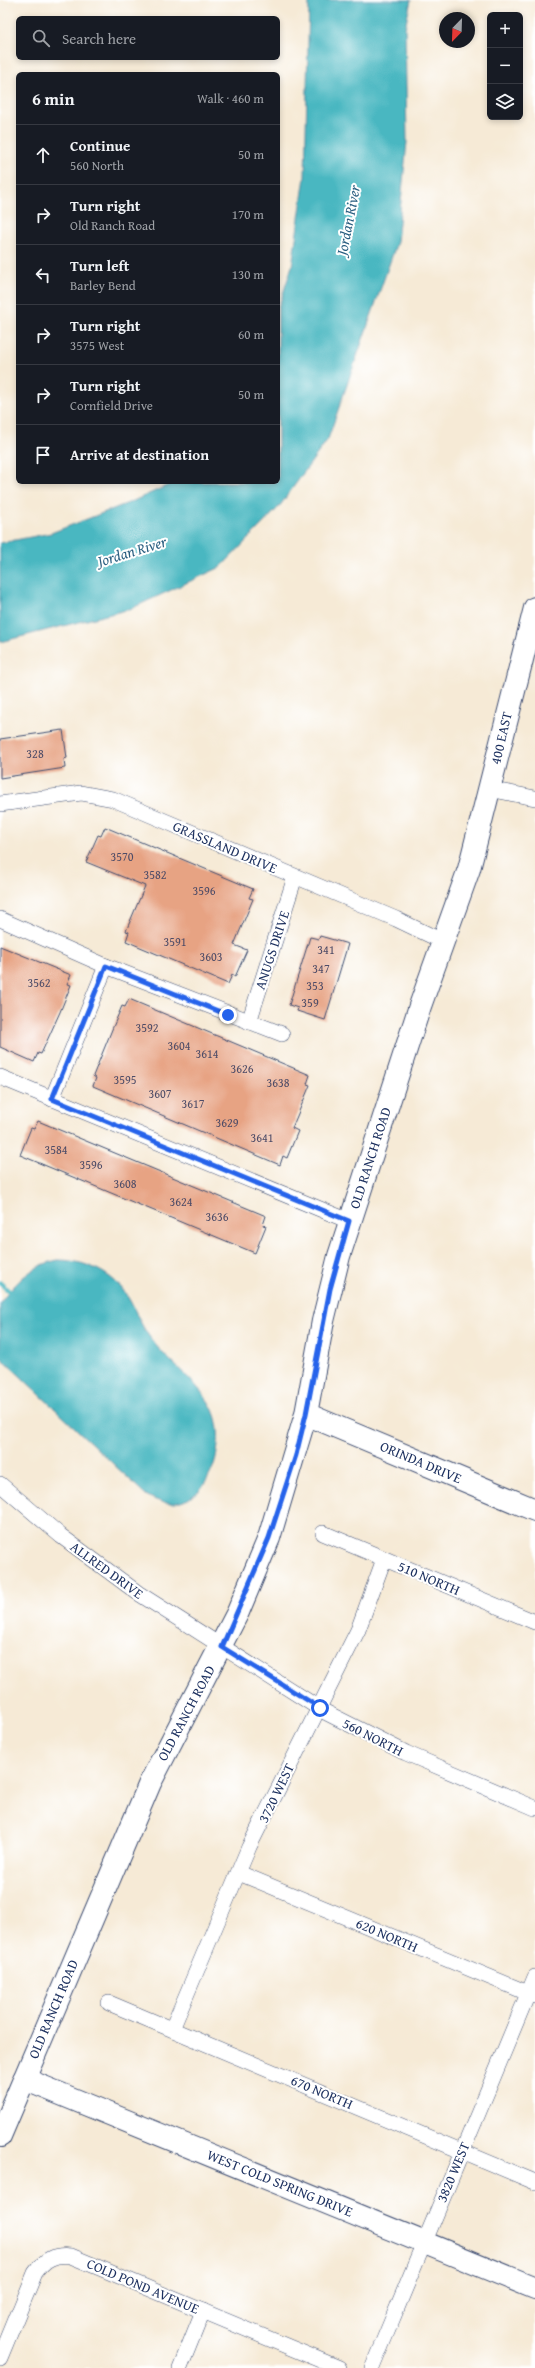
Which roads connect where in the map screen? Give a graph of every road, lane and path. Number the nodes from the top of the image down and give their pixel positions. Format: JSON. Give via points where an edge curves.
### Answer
{"nodes":[{"id":1,"x":535,"y":608,"type":"edge"},
{"id":2,"x":489,"y":789,"type":"junction"},
{"id":3,"x":535,"y":798,"type":"edge"},
{"id":4,"x":0,"y":804,"type":"edge"},
{"id":5,"x":469,"y":869,"type":"joint"},
{"id":6,"x":295,"y":877,"type":"junction"},
{"id":7,"x":0,"y":919,"type":"edge"},
{"id":8,"x":442,"y":941,"type":"junction"},
{"id":9,"x":106,"y":966,"type":"junction"},
{"id":10,"x":250,"y":1022,"type":"junction"},
{"id":11,"x":282,"y":1034,"type":"dead end"},
{"id":12,"x":0,"y":1077,"type":"edge"},
{"id":13,"x":52,"y":1099,"type":"junction"},
{"id":14,"x":349,"y":1221,"type":"junction"},
{"id":15,"x":306,"y":1414,"type":"junction"},
{"id":16,"x":0,"y":1484,"type":"edge"},
{"id":17,"x":535,"y":1510,"type":"edge"},
{"id":18,"x":323,"y":1533,"type":"dead end"},
{"id":19,"x":384,"y":1559,"type":"junction"},
{"id":20,"x":535,"y":1622,"type":"edge"},
{"id":21,"x":222,"y":1647,"type":"junction"},
{"id":22,"x":320,"y":1708,"type":"junction"},
{"id":23,"x":535,"y":1808,"type":"edge"},
{"id":24,"x":239,"y":1873,"type":"junction"},
{"id":25,"x":535,"y":1977,"type":"edge"},
{"id":26,"x":532,"y":1995,"type":"edge"},
{"id":27,"x":109,"y":2003,"type":"dead end"},
{"id":28,"x":172,"y":2029,"type":"junction"},
{"id":29,"x":24,"y":2079,"type":"junction"},
{"id":30,"x":0,"y":2136,"type":"edge"},
{"id":31,"x":462,"y":2151,"type":"junction"},
{"id":32,"x":535,"y":2182,"type":"edge"},
{"id":33,"x":424,"y":2242,"type":"junction"},
{"id":34,"x":535,"y":2288,"type":"edge"},
{"id":35,"x":203,"y":2312,"type":"junction"},
{"id":36,"x":2,"y":2349,"type":"edge"},
{"id":37,"x":180,"y":2368,"type":"edge"},
{"id":38,"x":339,"y":2368,"type":"edge"},
{"id":39,"x":372,"y":2368,"type":"edge"}],
"edges":[{"from":1,"to":2,"type":"street","name":"400 EAST"},
{"from":2,"to":3,"type":"street"},
{"from":2,"to":5,"type":"street","name":"400 EAST"},
{"from":4,"to":6,"type":"street","name":"GRASSLAND DRIVE","via":[[81,793],[113,799]]},
{"from":5,"to":8,"type":"street","name":"OLD RANCH ROAD"},
{"from":6,"to":8,"type":"street","name":"GRASSLAND DRIVE"},
{"from":6,"to":10,"type":"street","name":"ANUGS DRIVE"},
{"from":7,"to":9,"type":"street"},
{"from":8,"to":14,"type":"street","name":"OLD RANCH ROAD"},
{"from":9,"to":10,"type":"street"},
{"from":9,"to":13,"type":"street"},
{"from":10,"to":11,"type":"street"},
{"from":12,"to":13,"type":"street"},
{"from":13,"to":14,"type":"street"},
{"from":14,"to":15,"type":"street","name":"OLD RANCH ROAD","via":[[329,1295]]},
{"from":15,"to":17,"type":"street","name":"ORINDA DRIVE"},
{"from":15,"to":21,"type":"street","name":"OLD RANCH ROAD","via":[[269,1538]]},
{"from":16,"to":21,"type":"street","name":"ALLRED DRIVE","via":[[99,1566]]},
{"from":18,"to":19,"type":"street","name":"510 NORTH"},
{"from":19,"to":20,"type":"street","name":"510 NORTH"},
{"from":19,"to":22,"type":"street","name":"3720 WEST","via":[[358,1630]]},
{"from":21,"to":22,"type":"street","name":"560 NORTH"},
{"from":21,"to":29,"type":"street","name":"OLD RANCH ROAD","via":[[172,1737],[150,1783]]},
{"from":22,"to":23,"type":"street","name":"560 NORTH","via":[[406,1753]]},
{"from":22,"to":24,"type":"street","name":"3720 WEST","via":[[274,1795]]},
{"from":24,"to":26,"type":"street","name":"620 NORTH"},
{"from":24,"to":28,"type":"street","name":"3720 WEST"},
{"from":25,"to":26,"type":"street","name":"3820 WEST"},
{"from":26,"to":31,"type":"street","name":"3820 WEST"},
{"from":27,"to":28,"type":"street","name":"670 NORTH"},
{"from":28,"to":31,"type":"street","name":"670 NORTH"},
{"from":29,"to":30,"type":"street","name":"OLD RANCH ROAD"},
{"from":29,"to":33,"type":"street","name":"WEST COLD SPRING DRIVE"},
{"from":31,"to":32,"type":"street","name":"670 NORTH"},
{"from":31,"to":33,"type":"street","name":"3820 WEST"},
{"from":33,"to":34,"type":"street","name":"WEST COLD SPRING DRIVE"},
{"from":33,"to":39,"type":"street","name":"3820 WEST"},
{"from":35,"to":36,"type":"street","name":"COLD POND AVENUE","via":[[71,2256],[60,2254],[41,2264]]},
{"from":35,"to":37,"type":"street"},
{"from":35,"to":38,"type":"street","name":"COLD POND AVENUE"}]}
